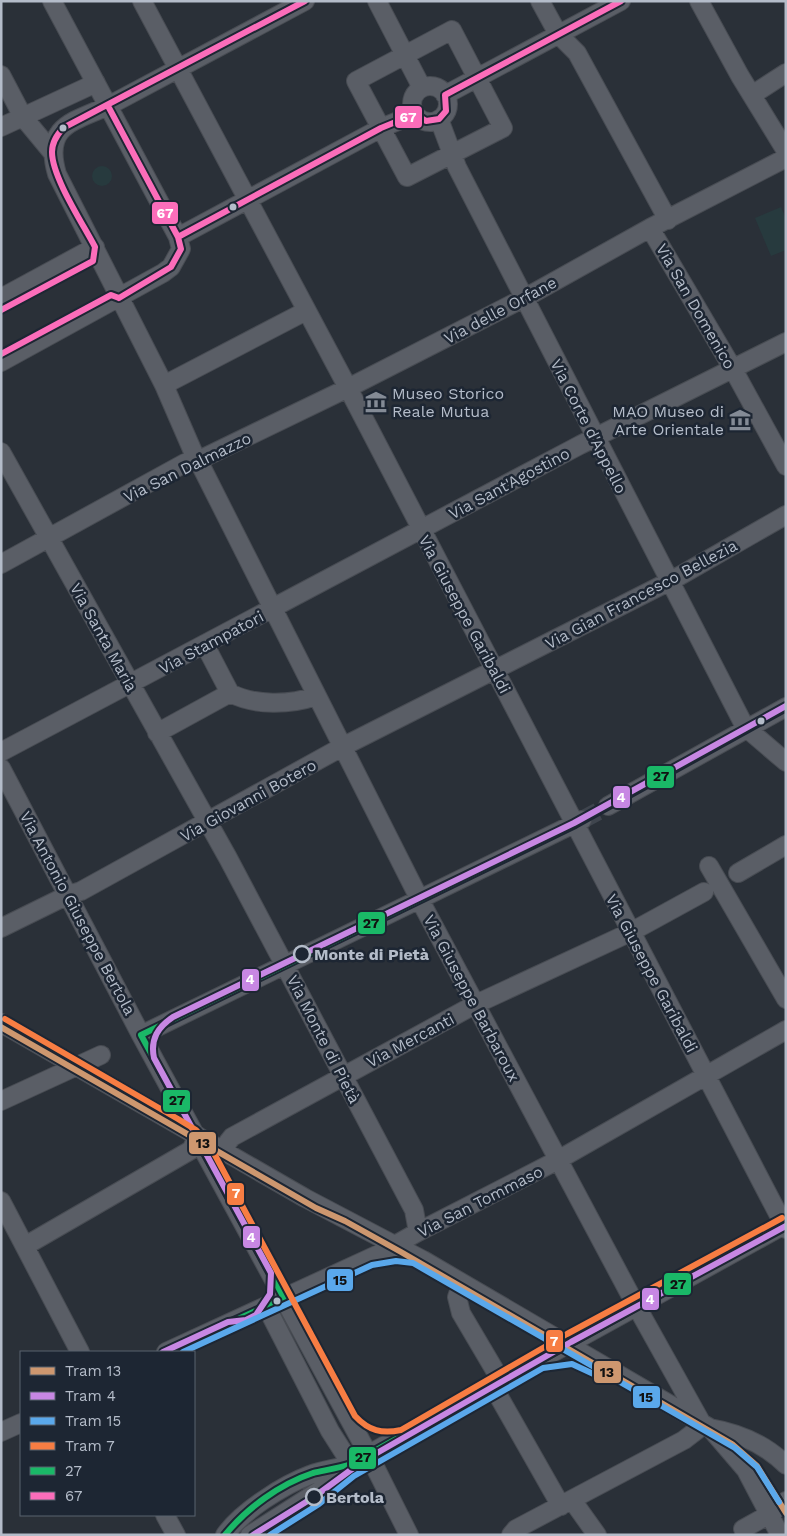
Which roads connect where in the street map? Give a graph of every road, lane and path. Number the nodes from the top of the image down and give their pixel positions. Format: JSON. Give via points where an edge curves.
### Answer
{"nodes":[{"id":1,"x":52,"y":1,"type":"edge"},
{"id":2,"x":142,"y":1,"type":"edge"},
{"id":3,"x":306,"y":1,"type":"edge"},
{"id":4,"x":377,"y":1,"type":"edge"},
{"id":5,"x":540,"y":1,"type":"edge"},
{"id":6,"x":621,"y":1,"type":"edge"},
{"id":7,"x":699,"y":1,"type":"edge"},
{"id":8,"x":558,"y":34,"type":"junction"},
{"id":9,"x":404,"y":54,"type":"junction"},
{"id":10,"x":177,"y":69,"type":"junction"},
{"id":11,"x":786,"y":73,"type":"edge"},
{"id":12,"x":1,"y":74,"type":"edge"},
{"id":13,"x":478,"y":77,"type":"junction"},
{"id":14,"x":96,"y":83,"type":"junction"},
{"id":15,"x":422,"y":88,"type":"junction"},
{"id":16,"x":445,"y":95,"type":"junction"},
{"id":17,"x":752,"y":95,"type":"junction"},
{"id":18,"x":108,"y":106,"type":"junction"},
{"id":19,"x":415,"y":114,"type":"junction"},
{"id":20,"x":23,"y":117,"type":"junction"},
{"id":21,"x":439,"y":119,"type":"junction"},
{"id":22,"x":1,"y":127,"type":"edge"},
{"id":23,"x":380,"y":128,"type":"junction"},
{"id":24,"x":786,"y":151,"type":"edge"},
{"id":25,"x":52,"y":152,"type":"junction"},
{"id":26,"x":453,"y":154,"type":"junction"},
{"id":27,"x":786,"y":158,"type":"edge"},
{"id":28,"x":248,"y":198,"type":"junction"},
{"id":29,"x":668,"y":220,"type":"junction"},
{"id":30,"x":650,"y":228,"type":"junction"},
{"id":31,"x":178,"y":237,"type":"junction"},
{"id":32,"x":95,"y":247,"type":"junction"},
{"id":33,"x":1,"y":298,"type":"edge"},
{"id":34,"x":119,"y":298,"type":"junction"},
{"id":35,"x":524,"y":298,"type":"junction"},
{"id":36,"x":306,"y":311,"type":"junction"},
{"id":37,"x":786,"y":342,"type":"edge"},
{"id":38,"x":1,"y":362,"type":"edge"},
{"id":39,"x":733,"y":369,"type":"junction"},
{"id":40,"x":164,"y":385,"type":"junction"},
{"id":41,"x":348,"y":388,"type":"junction"},
{"id":42,"x":594,"y":438,"type":"junction"},
{"id":43,"x":1,"y":452,"type":"edge"},
{"id":44,"x":198,"y":461,"type":"junction"},
{"id":45,"x":786,"y":466,"type":"edge"},
{"id":46,"x":786,"y":515,"type":"edge"},
{"id":47,"x":421,"y":530,"type":"junction"},
{"id":48,"x":49,"y":538,"type":"junction"},
{"id":49,"x":1,"y":564,"type":"edge"},
{"id":50,"x":670,"y":581,"type":"junction"},
{"id":51,"x":274,"y":608,"type":"junction"},
{"id":52,"x":205,"y":645,"type":"junction"},
{"id":53,"x":494,"y":670,"type":"junction"},
{"id":54,"x":131,"y":684,"type":"junction"},
{"id":55,"x":230,"y":693,"type":"junction"},
{"id":56,"x":316,"y":696,"type":"junction"},
{"id":57,"x":786,"y":707,"type":"edge"},
{"id":58,"x":746,"y":729,"type":"junction"},
{"id":59,"x":157,"y":732,"type":"junction"},
{"id":60,"x":342,"y":747,"type":"junction"},
{"id":61,"x":1,"y":752,"type":"edge"},
{"id":62,"x":786,"y":762,"type":"edge"},
{"id":63,"x":1,"y":768,"type":"edge"},
{"id":64,"x":608,"y":806,"type":"tunnel mouth"},
{"id":65,"x":579,"y":822,"type":"junction"},
{"id":66,"x":207,"y":823,"type":"junction"},
{"id":67,"x":786,"y":845,"type":"edge"},
{"id":68,"x":709,"y":866,"type":"dead end"},
{"id":69,"x":720,"y":883,"type":"junction"},
{"id":70,"x":68,"y":895,"type":"junction"},
{"id":71,"x":420,"y":900,"type":"junction"},
{"id":72,"x":1,"y":928,"type":"edge"},
{"id":73,"x":631,"y":932,"type":"junction"},
{"id":74,"x":284,"y":964,"type":"junction"},
{"id":75,"x":786,"y":999,"type":"edge"},
{"id":76,"x":476,"y":1004,"type":"junction"},
{"id":77,"x":1,"y":1024,"type":"edge"},
{"id":78,"x":786,"y":1030,"type":"edge"},
{"id":79,"x":141,"y":1035,"type":"junction"},
{"id":80,"x":101,"y":1055,"type":"dead end"},
{"id":81,"x":76,"y":1067,"type":"junction"},
{"id":82,"x":341,"y":1076,"type":"junction"},
{"id":83,"x":706,"y":1076,"type":"junction"},
{"id":84,"x":1,"y":1102,"type":"edge"},
{"id":85,"x":198,"y":1136,"type":"junction"},
{"id":86,"x":228,"y":1142,"type":"junction"},
{"id":87,"x":558,"y":1160,"type":"junction"},
{"id":88,"x":305,"y":1198,"type":"junction"},
{"id":89,"x":1,"y":1202,"type":"edge"},
{"id":90,"x":785,"y":1226,"type":"edge"},
{"id":91,"x":418,"y":1232,"type":"junction"},
{"id":92,"x":396,"y":1245,"type":"junction"},
{"id":93,"x":25,"y":1246,"type":"junction"},
{"id":94,"x":462,"y":1283,"type":"junction"},
{"id":95,"x":284,"y":1298,"type":"junction"},
{"id":96,"x":266,"y":1306,"type":"junction"},
{"id":97,"x":636,"y":1306,"type":"junction"},
{"id":98,"x":567,"y":1344,"type":"junction"},
{"id":99,"x":79,"y":1351,"type":"edge"},
{"id":100,"x":168,"y":1351,"type":"edge"},
{"id":101,"x":498,"y":1382,"type":"junction"},
{"id":102,"x":20,"y":1423,"type":"edge"},
{"id":103,"x":706,"y":1425,"type":"junction"},
{"id":104,"x":1,"y":1432,"type":"edge"},
{"id":105,"x":367,"y":1455,"type":"junction"},
{"id":106,"x":351,"y":1464,"type":"junction"},
{"id":107,"x":786,"y":1465,"type":"edge"},
{"id":108,"x":334,"y":1470,"type":"junction"},
{"id":109,"x":786,"y":1501,"type":"edge"},
{"id":110,"x":567,"y":1502,"type":"junction"},
{"id":111,"x":770,"y":1514,"type":"junction"},
{"id":112,"x":166,"y":1516,"type":"edge"},
{"id":113,"x":742,"y":1528,"type":"dead end"},
{"id":114,"x":176,"y":1535,"type":"edge"},
{"id":115,"x":225,"y":1535,"type":"edge"},
{"id":116,"x":234,"y":1535,"type":"edge"},
{"id":117,"x":250,"y":1535,"type":"edge"},
{"id":118,"x":409,"y":1535,"type":"edge"},
{"id":119,"x":511,"y":1535,"type":"edge"},
{"id":120,"x":596,"y":1535,"type":"edge"},
{"id":121,"x":780,"y":1535,"type":"edge"}],
"edges":[{"from":1,"to":14,"type":"street"},
{"from":2,"to":10,"type":"street","name":"Via Giuseppe Garibaldi"},
{"from":3,"to":10,"type":"street"},
{"from":4,"to":9,"type":"street"},
{"from":5,"to":8,"type":"street","name":"Via San Domenico"},
{"from":6,"to":8,"type":"street"},
{"from":7,"to":17,"type":"street"},
{"from":8,"to":13,"type":"street"},
{"from":8,"to":29,"type":"street","name":"Via San Domenico","via":[[577,53]]},
{"from":9,"to":13,"type":"street","via":[[452,30]]},
{"from":9,"to":15,"type":"street"},
{"from":9,"to":23,"type":"street","via":[[356,81]]},
{"from":10,"to":18,"type":"street"},
{"from":10,"to":28,"type":"street","name":"Via Giuseppe Garibaldi"},
{"from":11,"to":17,"type":"street"},
{"from":12,"to":20,"type":"street"},
{"from":13,"to":16,"type":"street"},
{"from":13,"to":26,"type":"street","via":[[504,128]]},
{"from":14,"to":18,"type":"street"},
{"from":14,"to":20,"type":"street"},
{"from":15,"to":16,"type":"street","via":[[432,86]]},
{"from":15,"to":19,"type":"street","via":[[413,96]]},
{"from":16,"to":21,"type":"street","via":[[446,111]]},
{"from":17,"to":24,"type":"street"},
{"from":18,"to":25,"type":"street","via":[[63,128],[55,138]]},
{"from":18,"to":31,"type":"street"},
{"from":19,"to":21,"type":"street","via":[[426,121]]},
{"from":19,"to":23,"type":"street"},
{"from":20,"to":22,"type":"street"},
{"from":20,"to":25,"type":"street"},
{"from":21,"to":26,"type":"street","name":"Via Corte d'Appello"},
{"from":23,"to":26,"type":"street","via":[[407,177]]},
{"from":23,"to":28,"type":"street"},
{"from":25,"to":32,"type":"street","name":"Via Giuseppe Barbaroux","via":[[57,174]]},
{"from":26,"to":35,"type":"street","name":"Via Corte d'Appello","via":[[457,168]]},
{"from":27,"to":29,"type":"street"},
{"from":28,"to":31,"type":"street"},
{"from":28,"to":36,"type":"street","name":"Via Giuseppe Garibaldi"},
{"from":29,"to":30,"type":"street","name":"Via San Domenico"},
{"from":30,"to":35,"type":"street","name":"Via delle Orfane"},
{"from":30,"to":39,"type":"street","name":"Via San Domenico"},
{"from":31,"to":34,"type":"street","via":[[181,249],[171,267]]},
{"from":32,"to":33,"type":"street"},
{"from":32,"to":34,"type":"street","name":"Via Giuseppe Barbaroux"},
{"from":34,"to":38,"type":"street"},
{"from":34,"to":40,"type":"street","name":"Via Giuseppe Barbaroux"},
{"from":35,"to":41,"type":"street","name":"Via delle Orfane"},
{"from":35,"to":42,"type":"street","name":"Via Corte d'Appello"},
{"from":36,"to":40,"type":"street"},
{"from":36,"to":41,"type":"street","name":"Via Giuseppe Garibaldi"},
{"from":37,"to":39,"type":"street","name":"Via Sant'Agostino"},
{"from":39,"to":42,"type":"street","name":"Via Sant'Agostino"},
{"from":39,"to":45,"type":"street","name":"Via San Domenico"},
{"from":40,"to":44,"type":"street","name":"Via Giuseppe Barbaroux"},
{"from":41,"to":44,"type":"street","name":"Via San Dalmazzo"},
{"from":41,"to":47,"type":"street","name":"Via Giuseppe Garibaldi"},
{"from":42,"to":47,"type":"street","name":"Via Sant'Agostino"},
{"from":42,"to":50,"type":"street","name":"Via Corte d'Appello"},
{"from":43,"to":48,"type":"street","name":"Via Santa Maria"},
{"from":44,"to":48,"type":"street","name":"Via San Dalmazzo","via":[[185,464]]},
{"from":44,"to":51,"type":"street","name":"Via Giuseppe Barbaroux"},
{"from":46,"to":50,"type":"street","name":"Via Gian Francesco Bellezia"},
{"from":47,"to":51,"type":"street","name":"Via Stampatori"},
{"from":47,"to":53,"type":"street","name":"Via Giuseppe Garibaldi"},
{"from":48,"to":49,"type":"street","name":"Via San Dalmazzo"},
{"from":48,"to":54,"type":"street","name":"Via Santa Maria"},
{"from":50,"to":53,"type":"street","name":"Via Gian Francesco Bellezia"},
{"from":50,"to":58,"type":"street","name":"Via Corte d'Appello"},
{"from":51,"to":52,"type":"street","name":"Via Stampatori"},
{"from":51,"to":56,"type":"street","name":"Via Giuseppe Barbaroux"},
{"from":52,"to":54,"type":"street","name":"Via Stampatori"},
{"from":52,"to":55,"type":"street"},
{"from":53,"to":60,"type":"street","name":"Via Giovanni Botero"},
{"from":53,"to":65,"type":"street","name":"Via Giuseppe Garibaldi"},
{"from":54,"to":59,"type":"street","name":"Via Santa Maria"},
{"from":54,"to":61,"type":"street","name":"Via Stampatori"},
{"from":55,"to":56,"type":"street","via":[[241,699],[285,703]]},
{"from":55,"to":59,"type":"street"},
{"from":56,"to":60,"type":"street","name":"Via Giuseppe Barbaroux"},
{"from":57,"to":58,"type":"street"},
{"from":58,"to":62,"type":"street"},
{"from":58,"to":64,"type":"street"},
{"from":59,"to":66,"type":"street","name":"Via Santa Maria"},
{"from":60,"to":66,"type":"street","name":"Via Giovanni Botero"},
{"from":60,"to":71,"type":"street","name":"Via Giuseppe Barbaroux"},
{"from":63,"to":70,"type":"street","name":"Via Antonio Giuseppe Bertola"},
{"from":65,"to":71,"type":"street"},
{"from":65,"to":73,"type":"street","name":"Via Giuseppe Garibaldi"},
{"from":66,"to":70,"type":"street","name":"Via Giovanni Botero","via":[[80,892]]},
{"from":66,"to":74,"type":"street","name":"Via Monte di Pietà"},
{"from":67,"to":69,"type":"street","name":"Via Mercanti"},
{"from":68,"to":69,"type":"street"},
{"from":69,"to":73,"type":"street","name":"Via Mercanti"},
{"from":69,"to":75,"type":"street"},
{"from":70,"to":72,"type":"street","name":"Via Giovanni Botero"},
{"from":70,"to":79,"type":"street","name":"Via Antonio Giuseppe Bertola"},
{"from":71,"to":74,"type":"street"},
{"from":71,"to":76,"type":"street","name":"Via Giuseppe Barbaroux"},
{"from":73,"to":76,"type":"street","name":"Via Mercanti"},
{"from":73,"to":83,"type":"street","name":"Via Giuseppe Garibaldi"},
{"from":74,"to":79,"type":"street"},
{"from":74,"to":82,"type":"street","name":"Via Monte di Pietà"},
{"from":76,"to":82,"type":"street","name":"Via Mercanti","via":[[412,1041]]},
{"from":76,"to":87,"type":"street","name":"Via Giuseppe Barbaroux"},
{"from":77,"to":81,"type":"street"},
{"from":78,"to":83,"type":"street","name":"Via San Tommaso"},
{"from":79,"to":85,"type":"street","name":"Via Antonio Giuseppe Bertola"},
{"from":80,"to":81,"type":"street"},
{"from":81,"to":84,"type":"street"},
{"from":81,"to":85,"type":"street"},
{"from":82,"to":86,"type":"street","name":"Via Mercanti"},
{"from":82,"to":91,"type":"street","name":"Via Monte di Pietà","via":[[414,1210]]},
{"from":83,"to":87,"type":"street","name":"Via San Tommaso"},
{"from":83,"to":90,"type":"street","name":"Via Giuseppe Garibaldi"},
{"from":85,"to":86,"type":"street"},
{"from":85,"to":88,"type":"street"},
{"from":85,"to":93,"type":"street","via":[[191,1150]]},
{"from":85,"to":95,"type":"street","name":"Via Antonio Giuseppe Bertola"},
{"from":86,"to":88,"type":"street","via":[[286,1176]]},
{"from":87,"to":91,"type":"street","name":"Via San Tommaso"},
{"from":87,"to":97,"type":"street","name":"Via Giuseppe Barbaroux"},
{"from":88,"to":92,"type":"street"},
{"from":89,"to":93,"type":"street"},
{"from":90,"to":97,"type":"street"},
{"from":91,"to":92,"type":"street","name":"Via San Tommaso"},
{"from":92,"to":94,"type":"street"},
{"from":92,"to":95,"type":"street","name":"Via San Tommaso"},
{"from":93,"to":99,"type":"street"},
{"from":94,"to":98,"type":"street"},
{"from":94,"to":101,"type":"street","via":[[457,1297],[460,1313],[497,1374]]},
{"from":95,"to":96,"type":"street","name":"Via San Tommaso"},
{"from":95,"to":105,"type":"street","name":"Via Antonio Giuseppe Bertola"},
{"from":96,"to":100,"type":"street","name":"Via San Tommaso"},
{"from":96,"to":106,"type":"street"},
{"from":97,"to":98,"type":"street"},
{"from":97,"to":103,"type":"street","name":"Via Giuseppe Barbaroux"},
{"from":98,"to":101,"type":"street"},
{"from":98,"to":103,"type":"street"},
{"from":101,"to":105,"type":"street"},
{"from":101,"to":110,"type":"street","via":[[499,1397]]},
{"from":102,"to":104,"type":"street"},
{"from":103,"to":107,"type":"street","via":[[761,1445]]},
{"from":103,"to":110,"type":"street"},
{"from":103,"to":111,"type":"street","via":[[746,1470]]},
{"from":105,"to":106,"type":"street"},
{"from":105,"to":118,"type":"street","name":"Via Antonio Giuseppe Bertola"},
{"from":106,"to":108,"type":"street"},
{"from":106,"to":117,"type":"street","via":[[325,1487]]},
{"from":108,"to":115,"type":"street","via":[[308,1475],[285,1488],[234,1521]]},
{"from":108,"to":116,"type":"street"},
{"from":109,"to":111,"type":"street"},
{"from":110,"to":119,"type":"street","via":[[516,1529]]},
{"from":110,"to":120,"type":"street"},
{"from":111,"to":113,"type":"street"},
{"from":111,"to":121,"type":"street"},
{"from":112,"to":114,"type":"street"}]}
